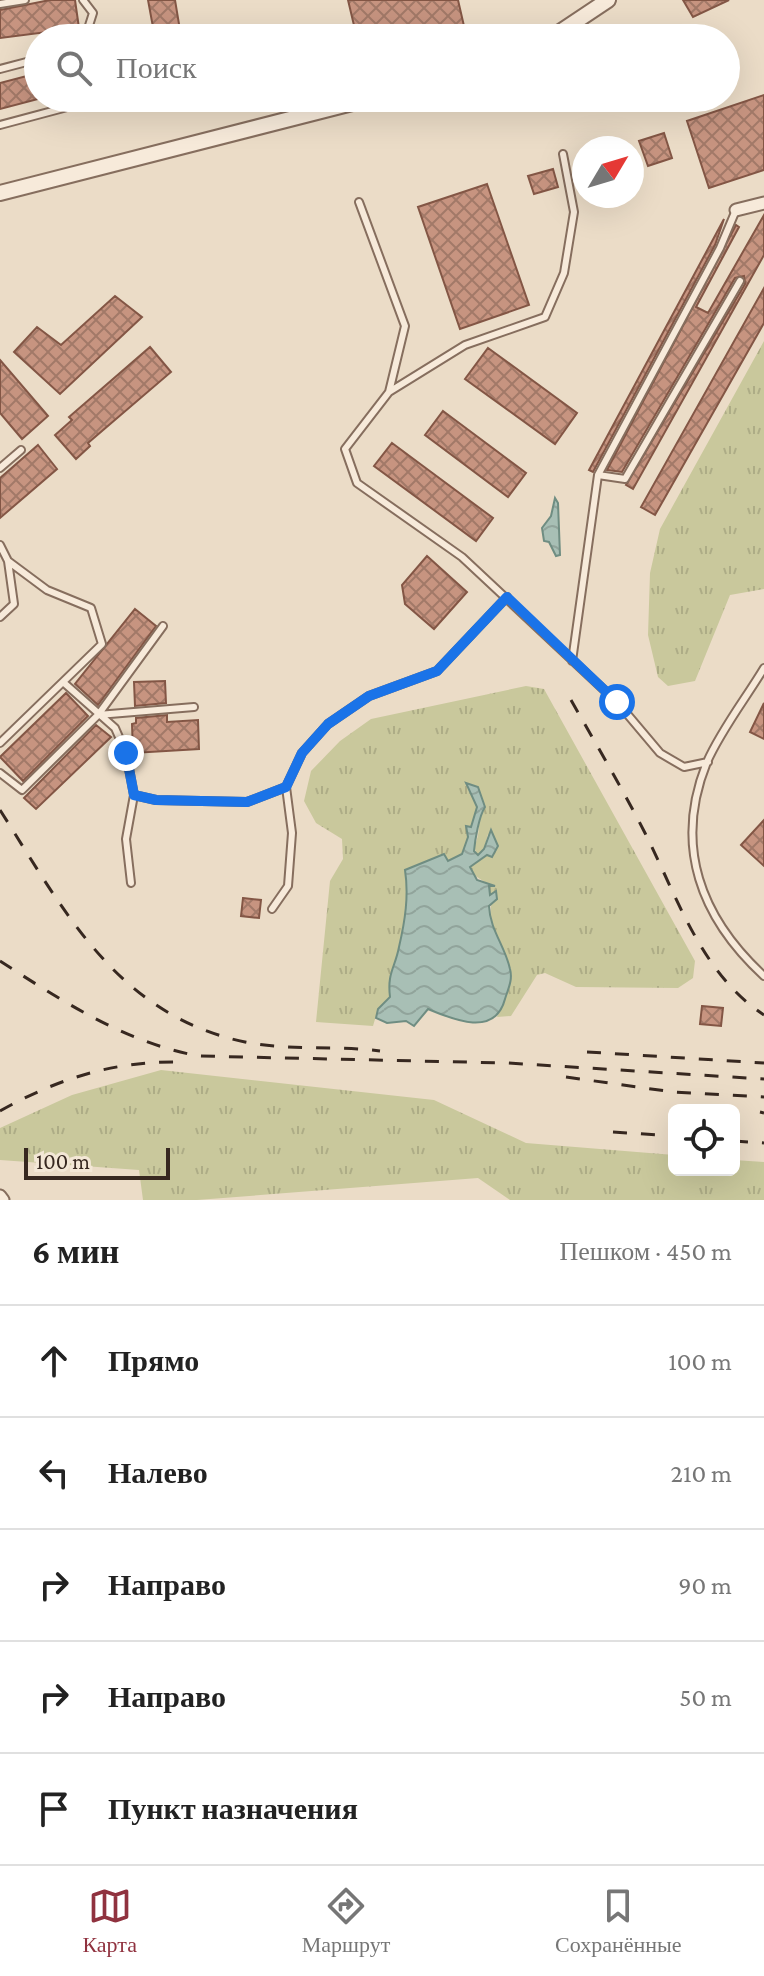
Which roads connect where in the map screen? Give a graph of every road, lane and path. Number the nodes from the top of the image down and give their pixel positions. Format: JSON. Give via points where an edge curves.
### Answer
{"nodes":[{"id":1,"x":25,"y":0,"type":"edge"},
{"id":2,"x":83,"y":0,"type":"edge"},
{"id":3,"x":608,"y":0,"type":"edge"},
{"id":4,"x":0,"y":4,"type":"edge"},
{"id":5,"x":89,"y":24,"type":"edge"},
{"id":6,"x":572,"y":24,"type":"edge"},
{"id":7,"x":24,"y":63,"type":"edge"},
{"id":8,"x":0,"y":69,"type":"edge"},
{"id":9,"x":49,"y":112,"type":"edge"},
{"id":10,"x":300,"y":112,"type":"edge"},
{"id":11,"x":320,"y":112,"type":"edge"},
{"id":12,"x":302,"y":117,"type":"junction"},
{"id":13,"x":0,"y":125,"type":"edge"},
{"id":14,"x":563,"y":154,"type":"dead end"},
{"id":15,"x":0,"y":193,"type":"edge"},
{"id":16,"x":359,"y":202,"type":"dead end"},
{"id":17,"x":764,"y":203,"type":"edge"},
{"id":18,"x":736,"y":210,"type":"joint"},
{"id":19,"x":740,"y":281,"type":"dead end"},
{"id":20,"x":389,"y":392,"type":"junction"},
{"id":21,"x":21,"y":450,"type":"dead end"},
{"id":22,"x":0,"y":468,"type":"edge"},
{"id":23,"x":598,"y":475,"type":"junction"},
{"id":24,"x":0,"y":545,"type":"edge"},
{"id":25,"x":8,"y":561,"type":"junction"},
{"id":26,"x":507,"y":597,"type":"junction"},
{"id":27,"x":0,"y":617,"type":"edge"},
{"id":28,"x":163,"y":626,"type":"dead end"},
{"id":29,"x":572,"y":661,"type":"junction"},
{"id":30,"x":764,"y":668,"type":"edge"},
{"id":31,"x":63,"y":682,"type":"junction"},
{"id":32,"x":194,"y":707,"type":"dead end"},
{"id":33,"x":98,"y":715,"type":"junction"},
{"id":34,"x":0,"y":743,"type":"edge"},
{"id":35,"x":708,"y":762,"type":"junction"},
{"id":36,"x":0,"y":773,"type":"edge"},
{"id":37,"x":286,"y":787,"type":"junction"},
{"id":38,"x":134,"y":795,"type":"junction"},
{"id":39,"x":131,"y":883,"type":"dead end"},
{"id":40,"x":272,"y":909,"type":"dead end"},
{"id":41,"x":764,"y":976,"type":"edge"}],
"edges":[{"from":1,"to":4,"type":"lane"},
{"from":2,"to":5,"type":"lane","via":[[93,13]]},
{"from":3,"to":6,"type":"street"},
{"from":7,"to":8,"type":"lane"},
{"from":9,"to":13,"type":"lane"},
{"from":10,"to":12,"type":"lane"},
{"from":11,"to":12,"type":"street"},
{"from":12,"to":15,"type":"street"},
{"from":14,"to":20,"type":"lane","via":[[574,212],[564,273],[545,317],[465,345]]},
{"from":16,"to":20,"type":"lane","via":[[405,326]]},
{"from":17,"to":18,"type":"street"},
{"from":18,"to":23,"type":"lane"},
{"from":19,"to":23,"type":"lane","via":[[625,479]]},
{"from":20,"to":26,"type":"lane","via":[[345,449],[357,483],[462,557]]},
{"from":21,"to":22,"type":"lane"},
{"from":23,"to":29,"type":"lane"},
{"from":24,"to":25,"type":"lane"},
{"from":25,"to":27,"type":"lane","via":[[14,604]]},
{"from":25,"to":31,"type":"lane","via":[[47,590],[91,608],[102,644]]},
{"from":26,"to":29,"type":"lane"},
{"from":26,"to":37,"type":"lane","via":[[437,671],[369,696],[328,724],[302,753]]},
{"from":28,"to":33,"type":"lane"},
{"from":29,"to":35,"type":"lane","via":[[617,702],[660,753],[684,767]]},
{"from":30,"to":35,"type":"lane"},
{"from":31,"to":33,"type":"lane"},
{"from":31,"to":34,"type":"lane"},
{"from":32,"to":33,"type":"lane"},
{"from":33,"to":36,"type":"lane","via":[[22,790]]},
{"from":33,"to":38,"type":"lane","via":[[115,728]]},
{"from":35,"to":41,"type":"lane","via":[[692,835],[700,890],[740,954]]},
{"from":37,"to":38,"type":"lane","via":[[247,802]]},
{"from":37,"to":40,"type":"lane","via":[[292,833],[288,886]]},
{"from":38,"to":39,"type":"lane","via":[[126,839]]}]}
